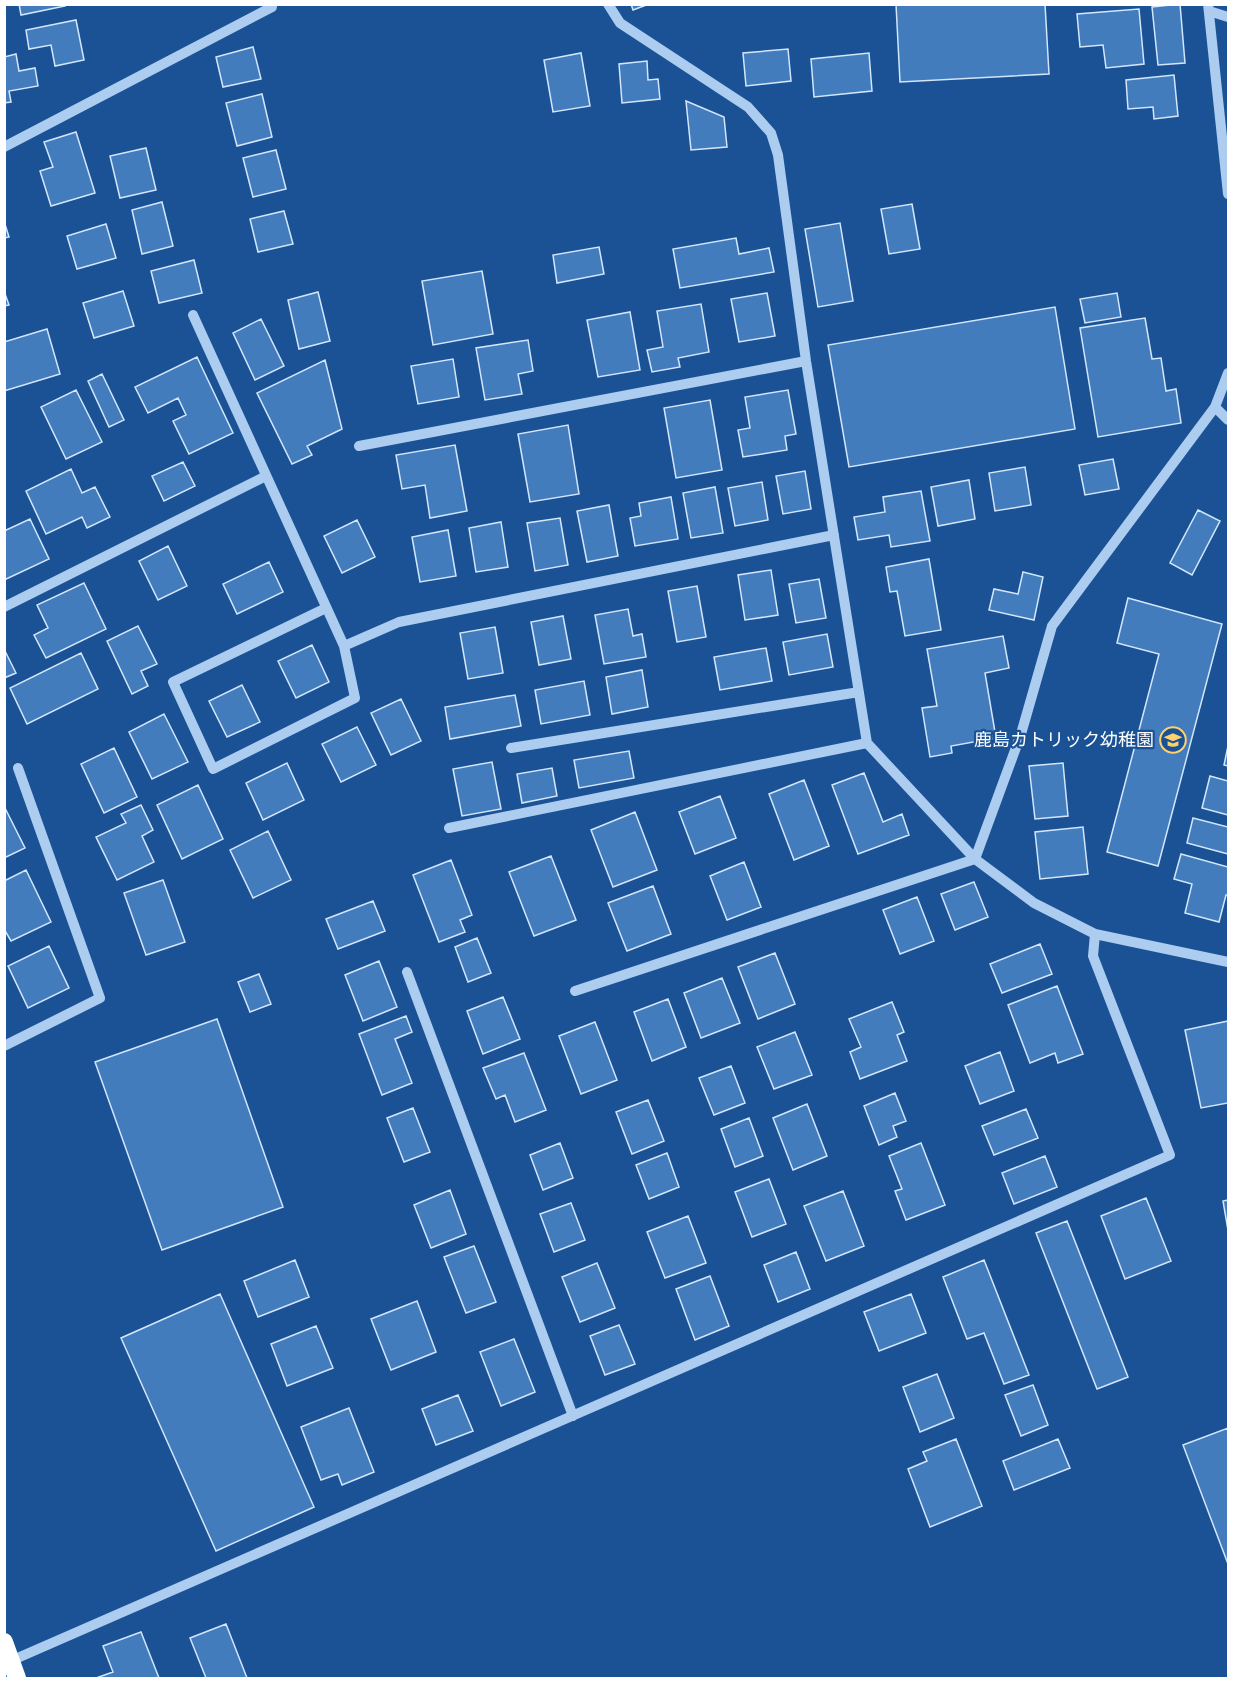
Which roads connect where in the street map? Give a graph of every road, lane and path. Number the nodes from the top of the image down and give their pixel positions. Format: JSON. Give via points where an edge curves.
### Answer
{"nodes":[{"id":1,"x":272,"y":4,"type":"edge"},
{"id":2,"x":608,"y":4,"type":"edge"},
{"id":3,"x":1209,"y":8,"type":"edge"},
{"id":4,"x":1228,"y":17,"type":"edge"},
{"id":5,"x":4,"y":147,"type":"edge"},
{"id":6,"x":1228,"y":194,"type":"edge"},
{"id":7,"x":193,"y":315,"type":"dead end"},
{"id":8,"x":806,"y":361,"type":"junction"},
{"id":9,"x":1228,"y":373,"type":"edge"},
{"id":10,"x":1215,"y":407,"type":"junction"},
{"id":11,"x":1228,"y":420,"type":"edge"},
{"id":12,"x":359,"y":446,"type":"dead end"},
{"id":13,"x":266,"y":476,"type":"junction"},
{"id":14,"x":834,"y":535,"type":"junction"},
{"id":15,"x":4,"y":607,"type":"edge"},
{"id":16,"x":326,"y":608,"type":"junction"},
{"id":17,"x":344,"y":646,"type":"junction"},
{"id":18,"x":859,"y":692,"type":"junction"},
{"id":19,"x":867,"y":743,"type":"junction"},
{"id":20,"x":511,"y":748,"type":"dead end"},
{"id":21,"x":18,"y":768,"type":"dead end"},
{"id":22,"x":449,"y":828,"type":"dead end"},
{"id":23,"x":975,"y":859,"type":"junction"},
{"id":24,"x":1095,"y":934,"type":"junction"},
{"id":25,"x":1228,"y":962,"type":"edge"},
{"id":26,"x":407,"y":972,"type":"dead end"},
{"id":27,"x":575,"y":991,"type":"dead end"},
{"id":28,"x":4,"y":1046,"type":"edge"},
{"id":29,"x":573,"y":1416,"type":"junction"},
{"id":30,"x":4,"y":1642,"type":"edge"},
{"id":31,"x":8,"y":1663,"type":"edge"},
{"id":32,"x":17,"y":1678,"type":"edge"}],
"edges":[{"from":1,"to":5,"type":"street"},
{"from":2,"to":8,"type":"street","via":[[620,23],[748,107],[771,133],[778,155]]},
{"from":3,"to":4,"type":"street"},
{"from":3,"to":6,"type":"street"},
{"from":7,"to":13,"type":"street"},
{"from":8,"to":12,"type":"street"},
{"from":8,"to":14,"type":"street"},
{"from":9,"to":10,"type":"street"},
{"from":10,"to":11,"type":"street"},
{"from":10,"to":23,"type":"street","via":[[1052,626],[1021,734]]},
{"from":13,"to":15,"type":"street"},
{"from":13,"to":16,"type":"street"},
{"from":14,"to":17,"type":"street","via":[[399,622]]},
{"from":14,"to":18,"type":"street"},
{"from":16,"to":17,"type":"street"},
{"from":16,"to":17,"type":"street","via":[[173,682],[213,768],[355,698]]},
{"from":18,"to":19,"type":"street"},
{"from":18,"to":20,"type":"street"},
{"from":19,"to":22,"type":"street"},
{"from":19,"to":23,"type":"street"},
{"from":21,"to":28,"type":"street","via":[[100,999]]},
{"from":23,"to":24,"type":"street","via":[[1034,903]]},
{"from":23,"to":27,"type":"street"},
{"from":24,"to":25,"type":"street"},
{"from":24,"to":29,"type":"street","via":[[1093,956],[1170,1155]]},
{"from":26,"to":29,"type":"street"},
{"from":29,"to":31,"type":"street"},
{"from":30,"to":31,"type":"highway"},
{"from":31,"to":32,"type":"highway"}]}
